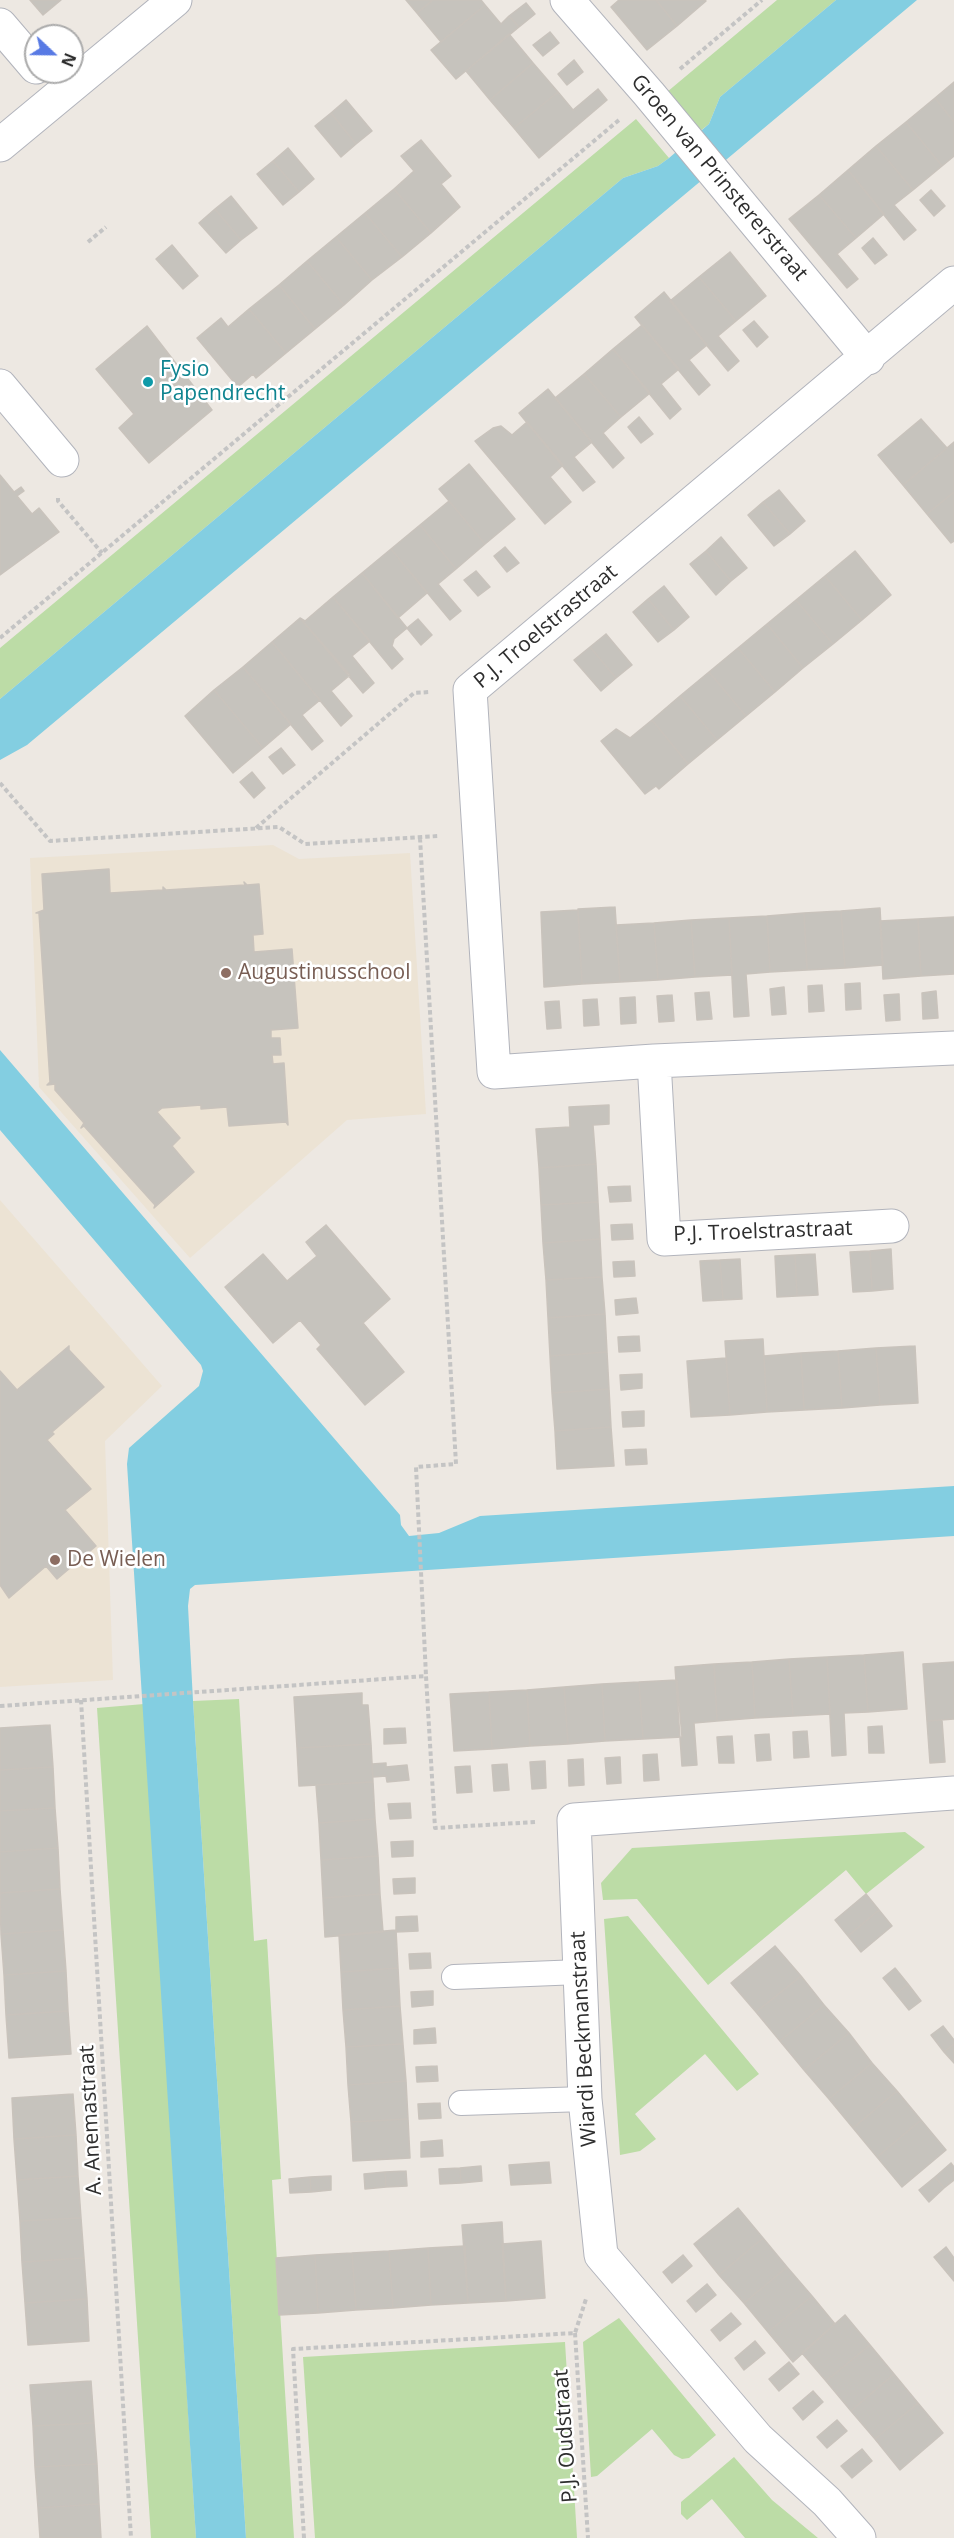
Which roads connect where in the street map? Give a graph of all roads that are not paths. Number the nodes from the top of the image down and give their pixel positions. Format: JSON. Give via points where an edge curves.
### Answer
{"nodes":[{"id":1,"x":175,"y":0,"type":"edge"},
{"id":2,"x":567,"y":0,"type":"edge"},
{"id":3,"x":0,"y":25,"type":"edge"},
{"id":4,"x":24,"y":53,"type":"edge"},
{"id":5,"x":84,"y":61,"type":"edge"},
{"id":6,"x":50,"y":84,"type":"edge"},
{"id":7,"x":0,"y":145,"type":"edge"},
{"id":8,"x":954,"y":284,"type":"edge"},
{"id":9,"x":868,"y":358,"type":"junction"},
{"id":10,"x":0,"y":386,"type":"edge"},
{"id":11,"x":62,"y":460,"type":"road end"},
{"id":12,"x":954,"y":1048,"type":"edge"},
{"id":13,"x":654,"y":1061,"type":"junction"},
{"id":14,"x":892,"y":1226,"type":"dead end"},
{"id":15,"x":954,"y":1793,"type":"edge"},
{"id":16,"x":580,"y":1972,"type":"junction"},
{"id":17,"x":454,"y":1977,"type":"dead end"},
{"id":18,"x":585,"y":2098,"type":"junction"},
{"id":19,"x":461,"y":2103,"type":"dead end"},
{"id":20,"x":859,"y":2538,"type":"edge"}],
"edges":[{"from":1,"to":5,"type":"street"},
{"from":2,"to":9,"type":"street","name":"Groen van Prinstererstraat","via":[[650,94]]},
{"from":3,"to":4,"type":"street"},
{"from":6,"to":7,"type":"street"},
{"from":8,"to":9,"type":"street","name":"P.J. Troelstrastraat"},
{"from":9,"to":13,"type":"street","name":"P.J. Troelstrastraat","via":[[470,690],[494,1072]]},
{"from":10,"to":11,"type":"street"},
{"from":12,"to":13,"type":"street","name":"P.J. Troelstrastraat"},
{"from":13,"to":14,"type":"street","name":"P.J. Troelstrastraat","via":[[664,1239]]},
{"from":15,"to":16,"type":"street","name":"Wiardi Beckmanstraat","via":[[574,1820]]},
{"from":16,"to":17,"type":"lane"},
{"from":16,"to":18,"type":"street","name":"Wiardi Beckmanstraat"},
{"from":18,"to":19,"type":"lane"},
{"from":18,"to":20,"type":"street","name":"Wiardi Beckmanstraat","via":[[601,2255],[758,2439],[827,2502]]}]}
